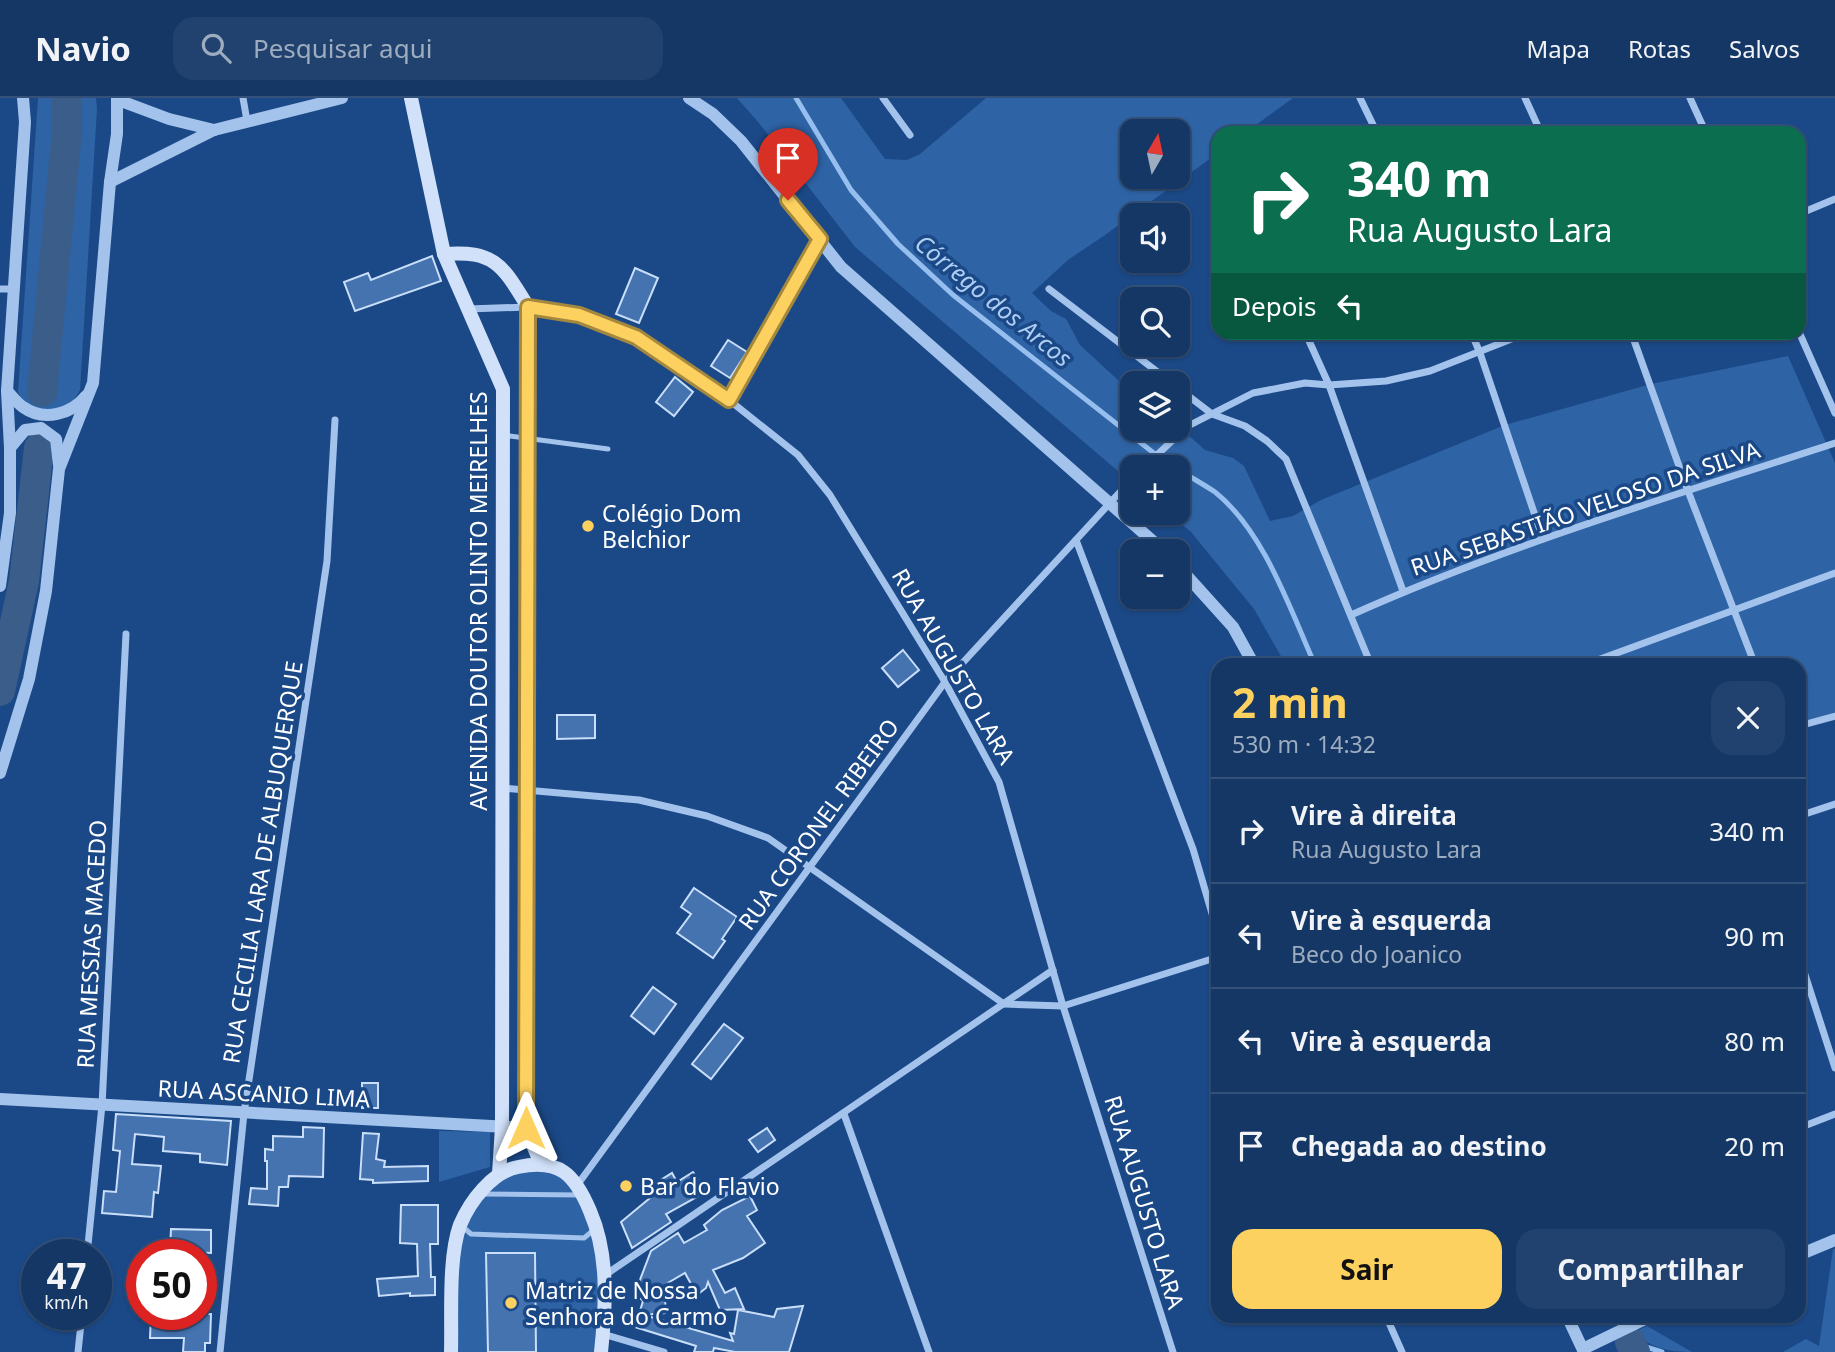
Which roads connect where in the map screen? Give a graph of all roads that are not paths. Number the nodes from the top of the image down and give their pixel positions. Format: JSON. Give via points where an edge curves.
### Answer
{"nodes":[{"id":1,"x":23,"y":98,"type":"edge"},
{"id":2,"x":243,"y":98,"type":"edge"},
{"id":3,"x":342,"y":98,"type":"edge"},
{"id":4,"x":411,"y":98,"type":"edge"},
{"id":5,"x":689,"y":98,"type":"edge"},
{"id":6,"x":883,"y":98,"type":"edge"},
{"id":7,"x":1360,"y":98,"type":"edge"},
{"id":8,"x":1525,"y":98,"type":"edge"},
{"id":9,"x":1690,"y":98,"type":"edge"},
{"id":10,"x":117,"y":99,"type":"edge"},
{"id":11,"x":247,"y":121,"type":"junction"},
{"id":12,"x":1374,"y":126,"type":"edge"},
{"id":13,"x":1538,"y":126,"type":"edge"},
{"id":14,"x":1703,"y":126,"type":"edge"},
{"id":15,"x":214,"y":130,"type":"junction"},
{"id":16,"x":911,"y":135,"type":"dead end"},
{"id":17,"x":110,"y":182,"type":"junction"},
{"id":18,"x":1835,"y":199,"type":"edge"},
{"id":19,"x":1806,"y":211,"type":"edge"},
{"id":20,"x":820,"y":239,"type":"junction"},
{"id":21,"x":444,"y":254,"type":"junction"},
{"id":22,"x":0,"y":289,"type":"edge"},
{"id":23,"x":14,"y":289,"type":"junction"},
{"id":24,"x":1049,"y":289,"type":"dead end"},
{"id":25,"x":528,"y":307,"type":"junction"},
{"id":26,"x":468,"y":309,"type":"junction"},
{"id":27,"x":1309,"y":340,"type":"edge"},
{"id":28,"x":1474,"y":340,"type":"edge"},
{"id":29,"x":1511,"y":340,"type":"edge"},
{"id":30,"x":1634,"y":340,"type":"edge"},
{"id":31,"x":1803,"y":340,"type":"edge"},
{"id":32,"x":1480,"y":353,"type":"junction"},
{"id":33,"x":1156,"y":371,"type":"edge"},
{"id":34,"x":93,"y":383,"type":"junction"},
{"id":35,"x":1329,"y":385,"type":"junction"},
{"id":36,"x":7,"y":391,"type":"junction"},
{"id":37,"x":1190,"y":397,"type":"edge"},
{"id":38,"x":729,"y":400,"type":"junction"},
{"id":39,"x":1835,"y":413,"type":"edge"},
{"id":40,"x":1212,"y":414,"type":"junction"},
{"id":41,"x":335,"y":420,"type":"dead end"},
{"id":42,"x":502,"y":435,"type":"junction"},
{"id":43,"x":527,"y":437,"type":"junction"},
{"id":44,"x":1835,"y":443,"type":"edge"},
{"id":45,"x":5,"y":447,"type":"edge"},
{"id":46,"x":607,"y":449,"type":"dead end"},
{"id":47,"x":1157,"y":455,"type":"edge"},
{"id":48,"x":59,"y":469,"type":"junction"},
{"id":49,"x":1120,"y":491,"type":"edge"},
{"id":50,"x":1688,"y":491,"type":"junction"},
{"id":51,"x":1109,"y":503,"type":"junction"},
{"id":52,"x":1150,"y":539,"type":"edge"},
{"id":53,"x":1544,"y":539,"type":"junction"},
{"id":54,"x":1076,"y":540,"type":"junction"},
{"id":55,"x":1835,"y":573,"type":"edge"},
{"id":56,"x":1190,"y":579,"type":"edge"},
{"id":57,"x":0,"y":586,"type":"edge"},
{"id":58,"x":1403,"y":591,"type":"junction"},
{"id":59,"x":502,"y":600,"type":"junction"},
{"id":60,"x":527,"y":600,"type":"junction"},
{"id":61,"x":1734,"y":610,"type":"junction"},
{"id":62,"x":1351,"y":615,"type":"junction"},
{"id":63,"x":126,"y":634,"type":"dead end"},
{"id":64,"x":1250,"y":658,"type":"edge"},
{"id":65,"x":1368,"y":658,"type":"edge"},
{"id":66,"x":1603,"y":658,"type":"edge"},
{"id":67,"x":1752,"y":658,"type":"edge"},
{"id":68,"x":945,"y":682,"type":"junction"},
{"id":69,"x":1835,"y":716,"type":"edge"},
{"id":70,"x":1806,"y":724,"type":"edge"},
{"id":71,"x":0,"y":772,"type":"edge"},
{"id":72,"x":502,"y":788,"type":"junction"},
{"id":73,"x":527,"y":790,"type":"junction"},
{"id":74,"x":1835,"y":804,"type":"edge"},
{"id":75,"x":1806,"y":814,"type":"edge"},
{"id":76,"x":811,"y":868,"type":"junction"},
{"id":77,"x":1211,"y":909,"type":"edge"},
{"id":78,"x":502,"y":956,"type":"junction"},
{"id":79,"x":526,"y":957,"type":"junction"},
{"id":80,"x":1211,"y":959,"type":"edge"},
{"id":81,"x":1053,"y":970,"type":"junction"},
{"id":82,"x":1806,"y":978,"type":"edge"},
{"id":83,"x":1004,"y":1003,"type":"junction"},
{"id":84,"x":1063,"y":1006,"type":"junction"},
{"id":85,"x":1835,"y":1068,"type":"edge"},
{"id":86,"x":0,"y":1099,"type":"edge"},
{"id":87,"x":102,"y":1104,"type":"junction"},
{"id":88,"x":244,"y":1113,"type":"junction"},
{"id":89,"x":844,"y":1114,"type":"junction"},
{"id":90,"x":1835,"y":1114,"type":"edge"},
{"id":91,"x":1806,"y":1125,"type":"edge"},
{"id":92,"x":502,"y":1127,"type":"junction"},
{"id":93,"x":526,"y":1128,"type":"junction"},
{"id":94,"x":541,"y":1164,"type":"junction"},
{"id":95,"x":499,"y":1174,"type":"junction"},
{"id":96,"x":581,"y":1189,"type":"junction"},
{"id":97,"x":479,"y":1194,"type":"junction"},
{"id":98,"x":460,"y":1225,"type":"junction"},
{"id":99,"x":598,"y":1227,"type":"junction"},
{"id":100,"x":89,"y":1239,"type":"edge"},
{"id":101,"x":1835,"y":1240,"type":"edge"},
{"id":102,"x":1806,"y":1252,"type":"edge"},
{"id":103,"x":605,"y":1275,"type":"junction"},
{"id":104,"x":1389,"y":1323,"type":"edge"},
{"id":105,"x":1570,"y":1323,"type":"edge"},
{"id":106,"x":1635,"y":1323,"type":"edge"},
{"id":107,"x":80,"y":1330,"type":"edge"},
{"id":108,"x":603,"y":1334,"type":"junction"},
{"id":109,"x":1581,"y":1351,"type":"edge"},
{"id":110,"x":78,"y":1352,"type":"edge"},
{"id":111,"x":220,"y":1352,"type":"edge"},
{"id":112,"x":451,"y":1352,"type":"edge"},
{"id":113,"x":601,"y":1352,"type":"edge"},
{"id":114,"x":664,"y":1352,"type":"edge"},
{"id":115,"x":929,"y":1352,"type":"edge"},
{"id":116,"x":1173,"y":1352,"type":"edge"},
{"id":117,"x":1402,"y":1352,"type":"edge"}],
"edges":[{"from":1,"to":23,"type":"street"},
{"from":2,"to":11,"type":"street"},
{"from":3,"to":11,"type":"street"},
{"from":4,"to":21,"type":"main road","name":"AVENIDA DOUTOR OLINTO MEIRELHES"},
{"from":5,"to":20,"type":"street","via":[[741,141]]},
{"from":6,"to":16,"type":"street"},
{"from":7,"to":12,"type":"street"},
{"from":8,"to":13,"type":"street"},
{"from":9,"to":14,"type":"street"},
{"from":10,"to":15,"type":"street"},
{"from":10,"to":17,"type":"street"},
{"from":11,"to":15,"type":"street"},
{"from":15,"to":17,"type":"street"},
{"from":17,"to":34,"type":"street"},
{"from":18,"to":19,"type":"street"},
{"from":20,"to":38,"type":"street"},
{"from":20,"to":51,"type":"street","via":[[841,267]]},
{"from":21,"to":25,"type":"main road","via":[[471,252],[495,261]]},
{"from":21,"to":26,"type":"main road","name":"AVENIDA DOUTOR OLINTO MEIRELHES"},
{"from":22,"to":23,"type":"street"},
{"from":23,"to":36,"type":"street"},
{"from":24,"to":33,"type":"street"},
{"from":25,"to":26,"type":"street","name":"RUA AUGUSTO LARA"},
{"from":25,"to":38,"type":"street","name":"RUA AUGUSTO LARA","via":[[579,315],[636,337]]},
{"from":25,"to":43,"type":"main road"},
{"from":26,"to":42,"type":"main road","name":"AVENIDA DOUTOR OLINTO MEIRELHES","via":[[503,389]]},
{"from":27,"to":35,"type":"street"},
{"from":28,"to":32,"type":"street"},
{"from":29,"to":32,"type":"street"},
{"from":30,"to":50,"type":"street"},
{"from":31,"to":39,"type":"street"},
{"from":32,"to":35,"type":"street","via":[[1386,382]]},
{"from":32,"to":53,"type":"street"},
{"from":34,"to":36,"type":"street","via":[[84,399],[58,415],[24,408]]},
{"from":34,"to":48,"type":"street"},
{"from":35,"to":40,"type":"street","via":[[1281,386],[1253,393]]},
{"from":35,"to":58,"type":"street"},
{"from":36,"to":45,"type":"street"},
{"from":37,"to":40,"type":"street"},
{"from":38,"to":68,"type":"street","name":"RUA AUGUSTO LARA","via":[[798,456],[830,495]]},
{"from":40,"to":47,"type":"street","via":[[1188,426]]},
{"from":40,"to":62,"type":"street","via":[[1245,426],[1286,459]]},
{"from":41,"to":88,"type":"street","name":"RUA CECILIA LARA DE ALBUQUERQUE","via":[[327,561]]},
{"from":42,"to":43,"type":"lane"},
{"from":42,"to":59,"type":"main road","name":"AVENIDA DOUTOR OLINTO MEIRELHES"},
{"from":43,"to":46,"type":"lane"},
{"from":43,"to":60,"type":"main road"},
{"from":44,"to":50,"type":"street","name":"RUA SEBASTIÃO VELOSO DA SILVA"},
{"from":45,"to":48,"type":"street","via":[[25,430],[41,428],[56,439]]},
{"from":45,"to":57,"type":"street","via":[[10,513]]},
{"from":48,"to":71,"type":"street","via":[[46,591],[30,679]]},
{"from":49,"to":51,"type":"street","name":"RUA CORONEL RIBEIRO"},
{"from":50,"to":53,"type":"street","name":"RUA SEBASTIÃO VELOSO DA SILVA"},
{"from":50,"to":61,"type":"street"},
{"from":51,"to":52,"type":"street"},
{"from":51,"to":54,"type":"street","name":"RUA CORONEL RIBEIRO"},
{"from":53,"to":58,"type":"street","name":"RUA SEBASTIÃO VELOSO DA SILVA"},
{"from":54,"to":68,"type":"street","name":"RUA CORONEL RIBEIRO"},
{"from":54,"to":77,"type":"street","via":[[1194,849]]},
{"from":55,"to":61,"type":"street"},
{"from":56,"to":64,"type":"street","via":[[1233,627]]},
{"from":58,"to":62,"type":"street","name":"RUA SEBASTIÃO VELOSO DA SILVA"},
{"from":59,"to":60,"type":"main road"},
{"from":59,"to":72,"type":"main road","name":"AVENIDA DOUTOR OLINTO MEIRELHES"},
{"from":60,"to":73,"type":"main road"},
{"from":61,"to":66,"type":"street"},
{"from":61,"to":67,"type":"street"},
{"from":62,"to":65,"type":"street"},
{"from":63,"to":87,"type":"street","name":"RUA MESSIAS MACEDO"},
{"from":68,"to":76,"type":"street","name":"RUA CORONEL RIBEIRO"},
{"from":68,"to":81,"type":"street","name":"RUA AUGUSTO LARA","via":[[999,782]]},
{"from":69,"to":70,"type":"street"},
{"from":72,"to":73,"type":"street"},
{"from":72,"to":78,"type":"main road","name":"AVENIDA DOUTOR OLINTO MEIRELHES"},
{"from":73,"to":76,"type":"street","via":[[639,800],[707,816],[768,838]]},
{"from":73,"to":79,"type":"main road"},
{"from":74,"to":75,"type":"street"},
{"from":76,"to":83,"type":"street"},
{"from":76,"to":96,"type":"street","name":"RUA CORONEL RIBEIRO"},
{"from":78,"to":79,"type":"main road"},
{"from":78,"to":92,"type":"main road","name":"AVENIDA DOUTOR OLINTO MEIRELHES"},
{"from":79,"to":93,"type":"main road"},
{"from":80,"to":84,"type":"street"},
{"from":81,"to":83,"type":"street"},
{"from":81,"to":84,"type":"street","name":"RUA AUGUSTO LARA"},
{"from":82,"to":85,"type":"street"},
{"from":83,"to":84,"type":"street"},
{"from":83,"to":89,"type":"street"},
{"from":84,"to":116,"type":"street","name":"RUA AUGUSTO LARA"},
{"from":86,"to":87,"type":"street","name":"RUA ASCANIO LIMA"},
{"from":87,"to":88,"type":"street","name":"RUA ASCANIO LIMA"},
{"from":87,"to":100,"type":"street","name":"RUA MESSIAS MACEDO"},
{"from":88,"to":92,"type":"street","name":"RUA ASCANIO LIMA"},
{"from":88,"to":111,"type":"street","name":"RUA CECILIA LARA DE ALBUQUERQUE"},
{"from":89,"to":103,"type":"street"},
{"from":89,"to":115,"type":"street"},
{"from":90,"to":91,"type":"street"},
{"from":92,"to":93,"type":"street","name":"RUA ASCANIO LIMA"},
{"from":92,"to":95,"type":"main road","name":"AVENIDA DOUTOR OLINTO MEIRELHES"},
{"from":93,"to":94,"type":"main road"},
{"from":94,"to":95,"type":"main road"},
{"from":94,"to":96,"type":"main road","via":[[565,1171]]},
{"from":95,"to":97,"type":"main road"},
{"from":96,"to":97,"type":"lane"},
{"from":96,"to":99,"type":"main road"},
{"from":97,"to":98,"type":"main road"},
{"from":98,"to":99,"type":"lane","via":[[471,1234],[584,1238]]},
{"from":98,"to":112,"type":"main road"},
{"from":99,"to":103,"type":"main road"},
{"from":101,"to":102,"type":"street"},
{"from":103,"to":108,"type":"main road"},
{"from":104,"to":117,"type":"street"},
{"from":105,"to":109,"type":"street"},
{"from":106,"to":109,"type":"street"},
{"from":107,"to":110,"type":"street"},
{"from":108,"to":113,"type":"main road"},
{"from":108,"to":114,"type":"street"}]}
